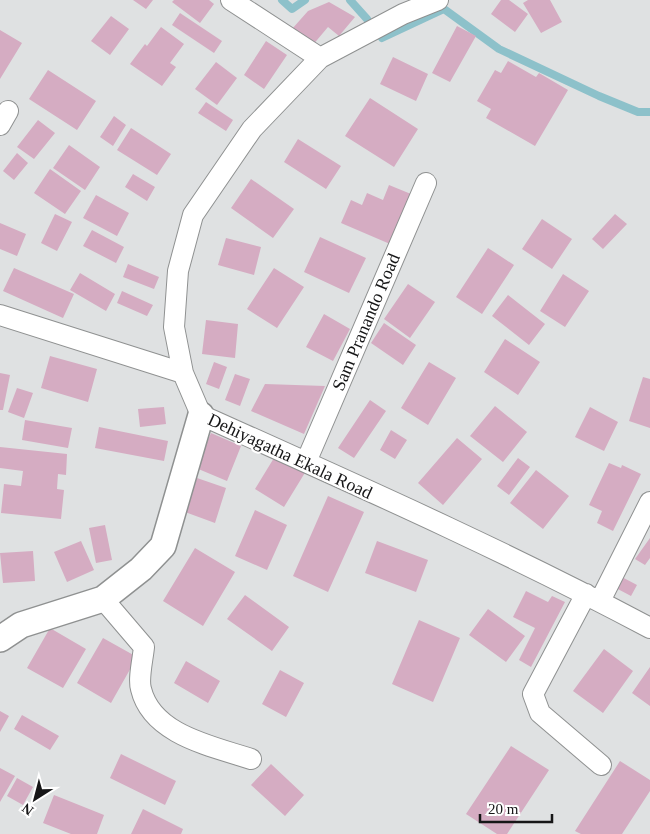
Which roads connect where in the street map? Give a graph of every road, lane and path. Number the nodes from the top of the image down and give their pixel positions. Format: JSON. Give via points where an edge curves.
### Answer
{"nodes":[{"id":1,"x":231,"y":0,"type":"edge"},
{"id":2,"x":438,"y":0,"type":"edge"},
{"id":3,"x":401,"y":7,"type":"edge"},
{"id":4,"x":320,"y":58,"type":"junction"},
{"id":5,"x":426,"y":183,"type":"dead end"},
{"id":6,"x":0,"y":315,"type":"edge"},
{"id":7,"x":183,"y":373,"type":"junction"},
{"id":8,"x":201,"y":415,"type":"junction"},
{"id":9,"x":306,"y":462,"type":"junction"},
{"id":10,"x":650,"y":502,"type":"edge"},
{"id":11,"x":593,"y":598,"type":"junction"},
{"id":12,"x":103,"y":599,"type":"junction"},
{"id":13,"x":650,"y":628,"type":"edge"},
{"id":14,"x":3,"y":632,"type":"edge"},
{"id":15,"x":251,"y":759,"type":"dead end"},
{"id":16,"x":601,"y":765,"type":"dead end"}],
"edges":[{"from":1,"to":4,"type":"street"},
{"from":2,"to":3,"type":"street","name":"Dehiyagatha Ekala Road"},
{"from":3,"to":4,"type":"street","name":"Dehiyagatha Ekala Road"},
{"from":4,"to":7,"type":"street","name":"Dehiyagatha Ekala Road","via":[[252,129],[193,215],[178,271],[174,327]]},
{"from":5,"to":9,"type":"street","name":"Sam Pranando Road"},
{"from":6,"to":7,"type":"street"},
{"from":7,"to":8,"type":"street","name":"Dehiyagatha Ekala Road"},
{"from":8,"to":9,"type":"street","name":"Dehiyagatha Ekala Road"},
{"from":8,"to":12,"type":"street","via":[[163,546],[141,569]]},
{"from":9,"to":11,"type":"street","name":"Dehiyagatha Ekala Road"},
{"from":10,"to":11,"type":"street"},
{"from":11,"to":13,"type":"street","name":"Dehiyagatha Ekala Road"},
{"from":11,"to":16,"type":"street","via":[[532,694],[540,713]]},
{"from":12,"to":14,"type":"street"},
{"from":12,"to":15,"type":"street","via":[[144,647],[140,688],[149,710],[170,728],[194,740]]}]}
